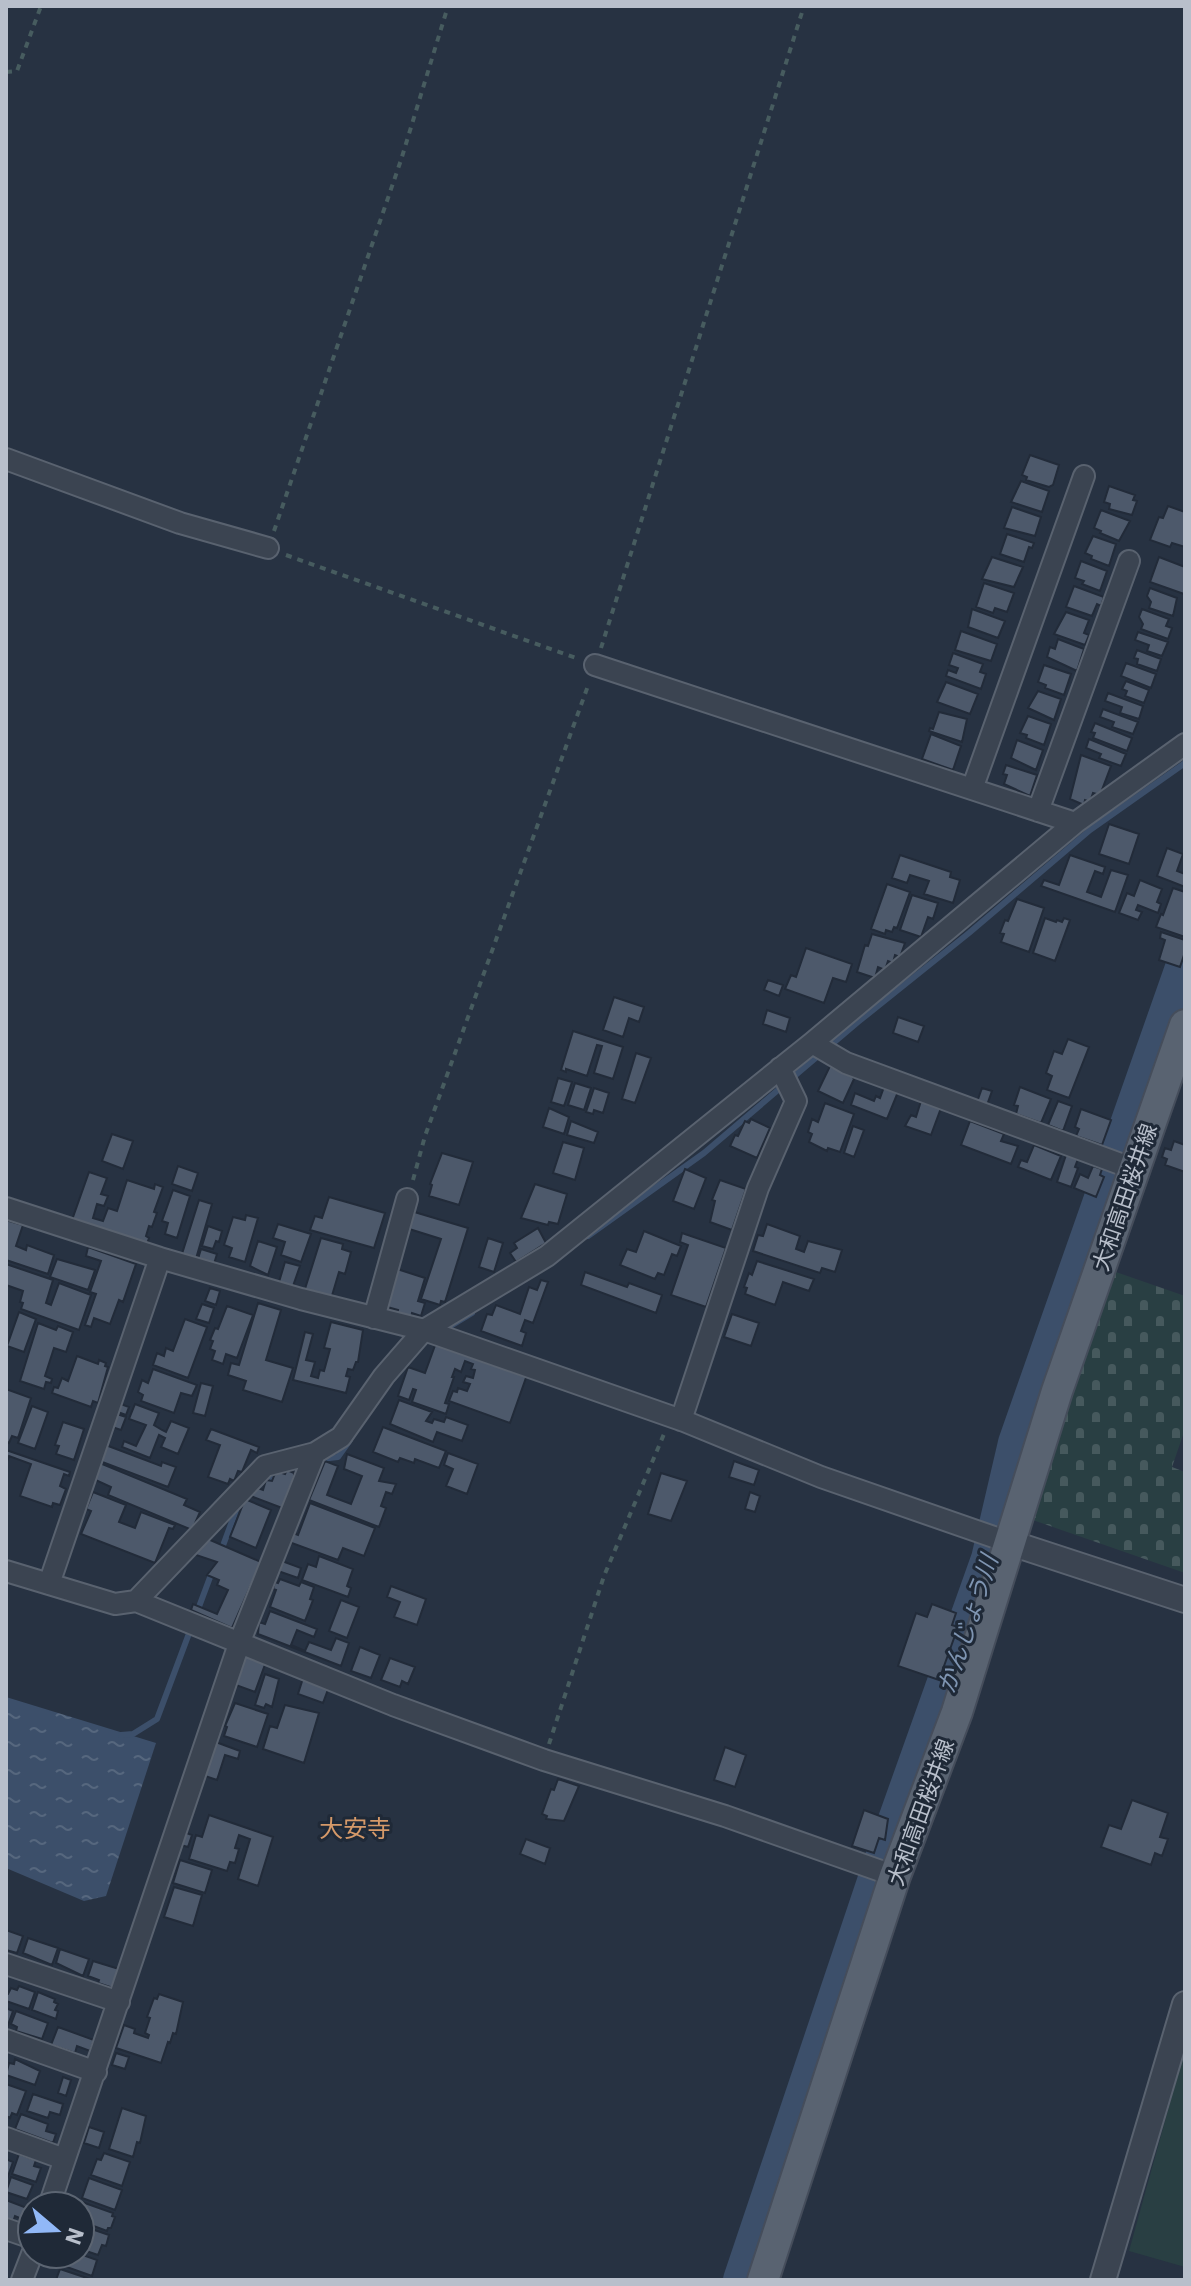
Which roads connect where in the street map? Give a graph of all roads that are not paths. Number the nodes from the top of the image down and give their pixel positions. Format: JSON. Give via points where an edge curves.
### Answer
{"nodes":[{"id":1,"x":6,"y":459,"type":"edge"},
{"id":2,"x":1084,"y":476,"type":"dead end"},
{"id":3,"x":268,"y":548,"type":"road end"},
{"id":4,"x":1129,"y":561,"type":"dead end"},
{"id":5,"x":595,"y":665,"type":"road end"},
{"id":6,"x":1185,"y":744,"type":"edge"},
{"id":7,"x":972,"y":789,"type":"junction"},
{"id":8,"x":1038,"y":811,"type":"junction"},
{"id":9,"x":1075,"y":823,"type":"junction"},
{"id":10,"x":1184,"y":1032,"type":"edge"},
{"id":11,"x":812,"y":1043,"type":"junction"},
{"id":12,"x":780,"y":1068,"type":"junction"},
{"id":13,"x":1124,"y":1165,"type":"junction"},
{"id":14,"x":407,"y":1199,"type":"road end"},
{"id":15,"x":6,"y":1208,"type":"edge"},
{"id":16,"x":160,"y":1258,"type":"junction"},
{"id":17,"x":374,"y":1318,"type":"junction"},
{"id":18,"x":424,"y":1330,"type":"junction"},
{"id":19,"x":676,"y":1418,"type":"junction"},
{"id":20,"x":315,"y":1453,"type":"junction"},
{"id":21,"x":1001,"y":1539,"type":"junction"},
{"id":22,"x":6,"y":1571,"type":"edge"},
{"id":23,"x":49,"y":1584,"type":"junction"},
{"id":24,"x":1185,"y":1600,"type":"edge"},
{"id":25,"x":136,"y":1601,"type":"junction"},
{"id":26,"x":240,"y":1641,"type":"junction"},
{"id":27,"x":885,"y":1873,"type":"junction"},
{"id":28,"x":6,"y":1964,"type":"edge"},
{"id":29,"x":119,"y":2002,"type":"junction"},
{"id":30,"x":1185,"y":2004,"type":"edge"},
{"id":31,"x":6,"y":2040,"type":"edge"},
{"id":32,"x":96,"y":2072,"type":"junction"},
{"id":33,"x":6,"y":2138,"type":"edge"},
{"id":34,"x":64,"y":2159,"type":"junction"},
{"id":35,"x":54,"y":2190,"type":"edge"},
{"id":36,"x":763,"y":2280,"type":"edge"},
{"id":37,"x":1103,"y":2280,"type":"edge"}],
"edges":[{"from":1,"to":3,"type":"street","via":[[180,523]]},
{"from":2,"to":7,"type":"street"},
{"from":4,"to":8,"type":"street"},
{"from":5,"to":7,"type":"street"},
{"from":6,"to":9,"type":"street"},
{"from":7,"to":8,"type":"street"},
{"from":8,"to":9,"type":"street"},
{"from":9,"to":11,"type":"street"},
{"from":10,"to":13,"type":"main road","name":"大和高田桜井線"},
{"from":11,"to":12,"type":"street"},
{"from":11,"to":13,"type":"street","via":[[846,1063]]},
{"from":12,"to":18,"type":"street","via":[[547,1256]]},
{"from":12,"to":19,"type":"street","via":[[796,1101],[758,1188]]},
{"from":13,"to":21,"type":"main road","name":"大和高田桜井線","via":[[1057,1391]]},
{"from":14,"to":17,"type":"street"},
{"from":15,"to":16,"type":"street"},
{"from":16,"to":17,"type":"street"},
{"from":16,"to":23,"type":"street"},
{"from":17,"to":18,"type":"street"},
{"from":18,"to":19,"type":"street"},
{"from":18,"to":20,"type":"street","via":[[341,1437]]},
{"from":19,"to":21,"type":"street","via":[[821,1477]]},
{"from":20,"to":25,"type":"street","via":[[265,1466]]},
{"from":20,"to":26,"type":"street"},
{"from":21,"to":24,"type":"street"},
{"from":21,"to":27,"type":"main road","name":"大和高田桜井線","via":[[957,1712]]},
{"from":22,"to":23,"type":"street"},
{"from":23,"to":25,"type":"street","via":[[115,1604]]},
{"from":25,"to":26,"type":"street"},
{"from":26,"to":27,"type":"street","via":[[544,1760]]},
{"from":26,"to":29,"type":"street"},
{"from":27,"to":36,"type":"main road","name":"大和高田桜井線"},
{"from":28,"to":29,"type":"street"},
{"from":29,"to":32,"type":"street"},
{"from":30,"to":37,"type":"street"},
{"from":31,"to":32,"type":"street"},
{"from":32,"to":34,"type":"street"},
{"from":33,"to":34,"type":"street"},
{"from":34,"to":35,"type":"street"}]}
